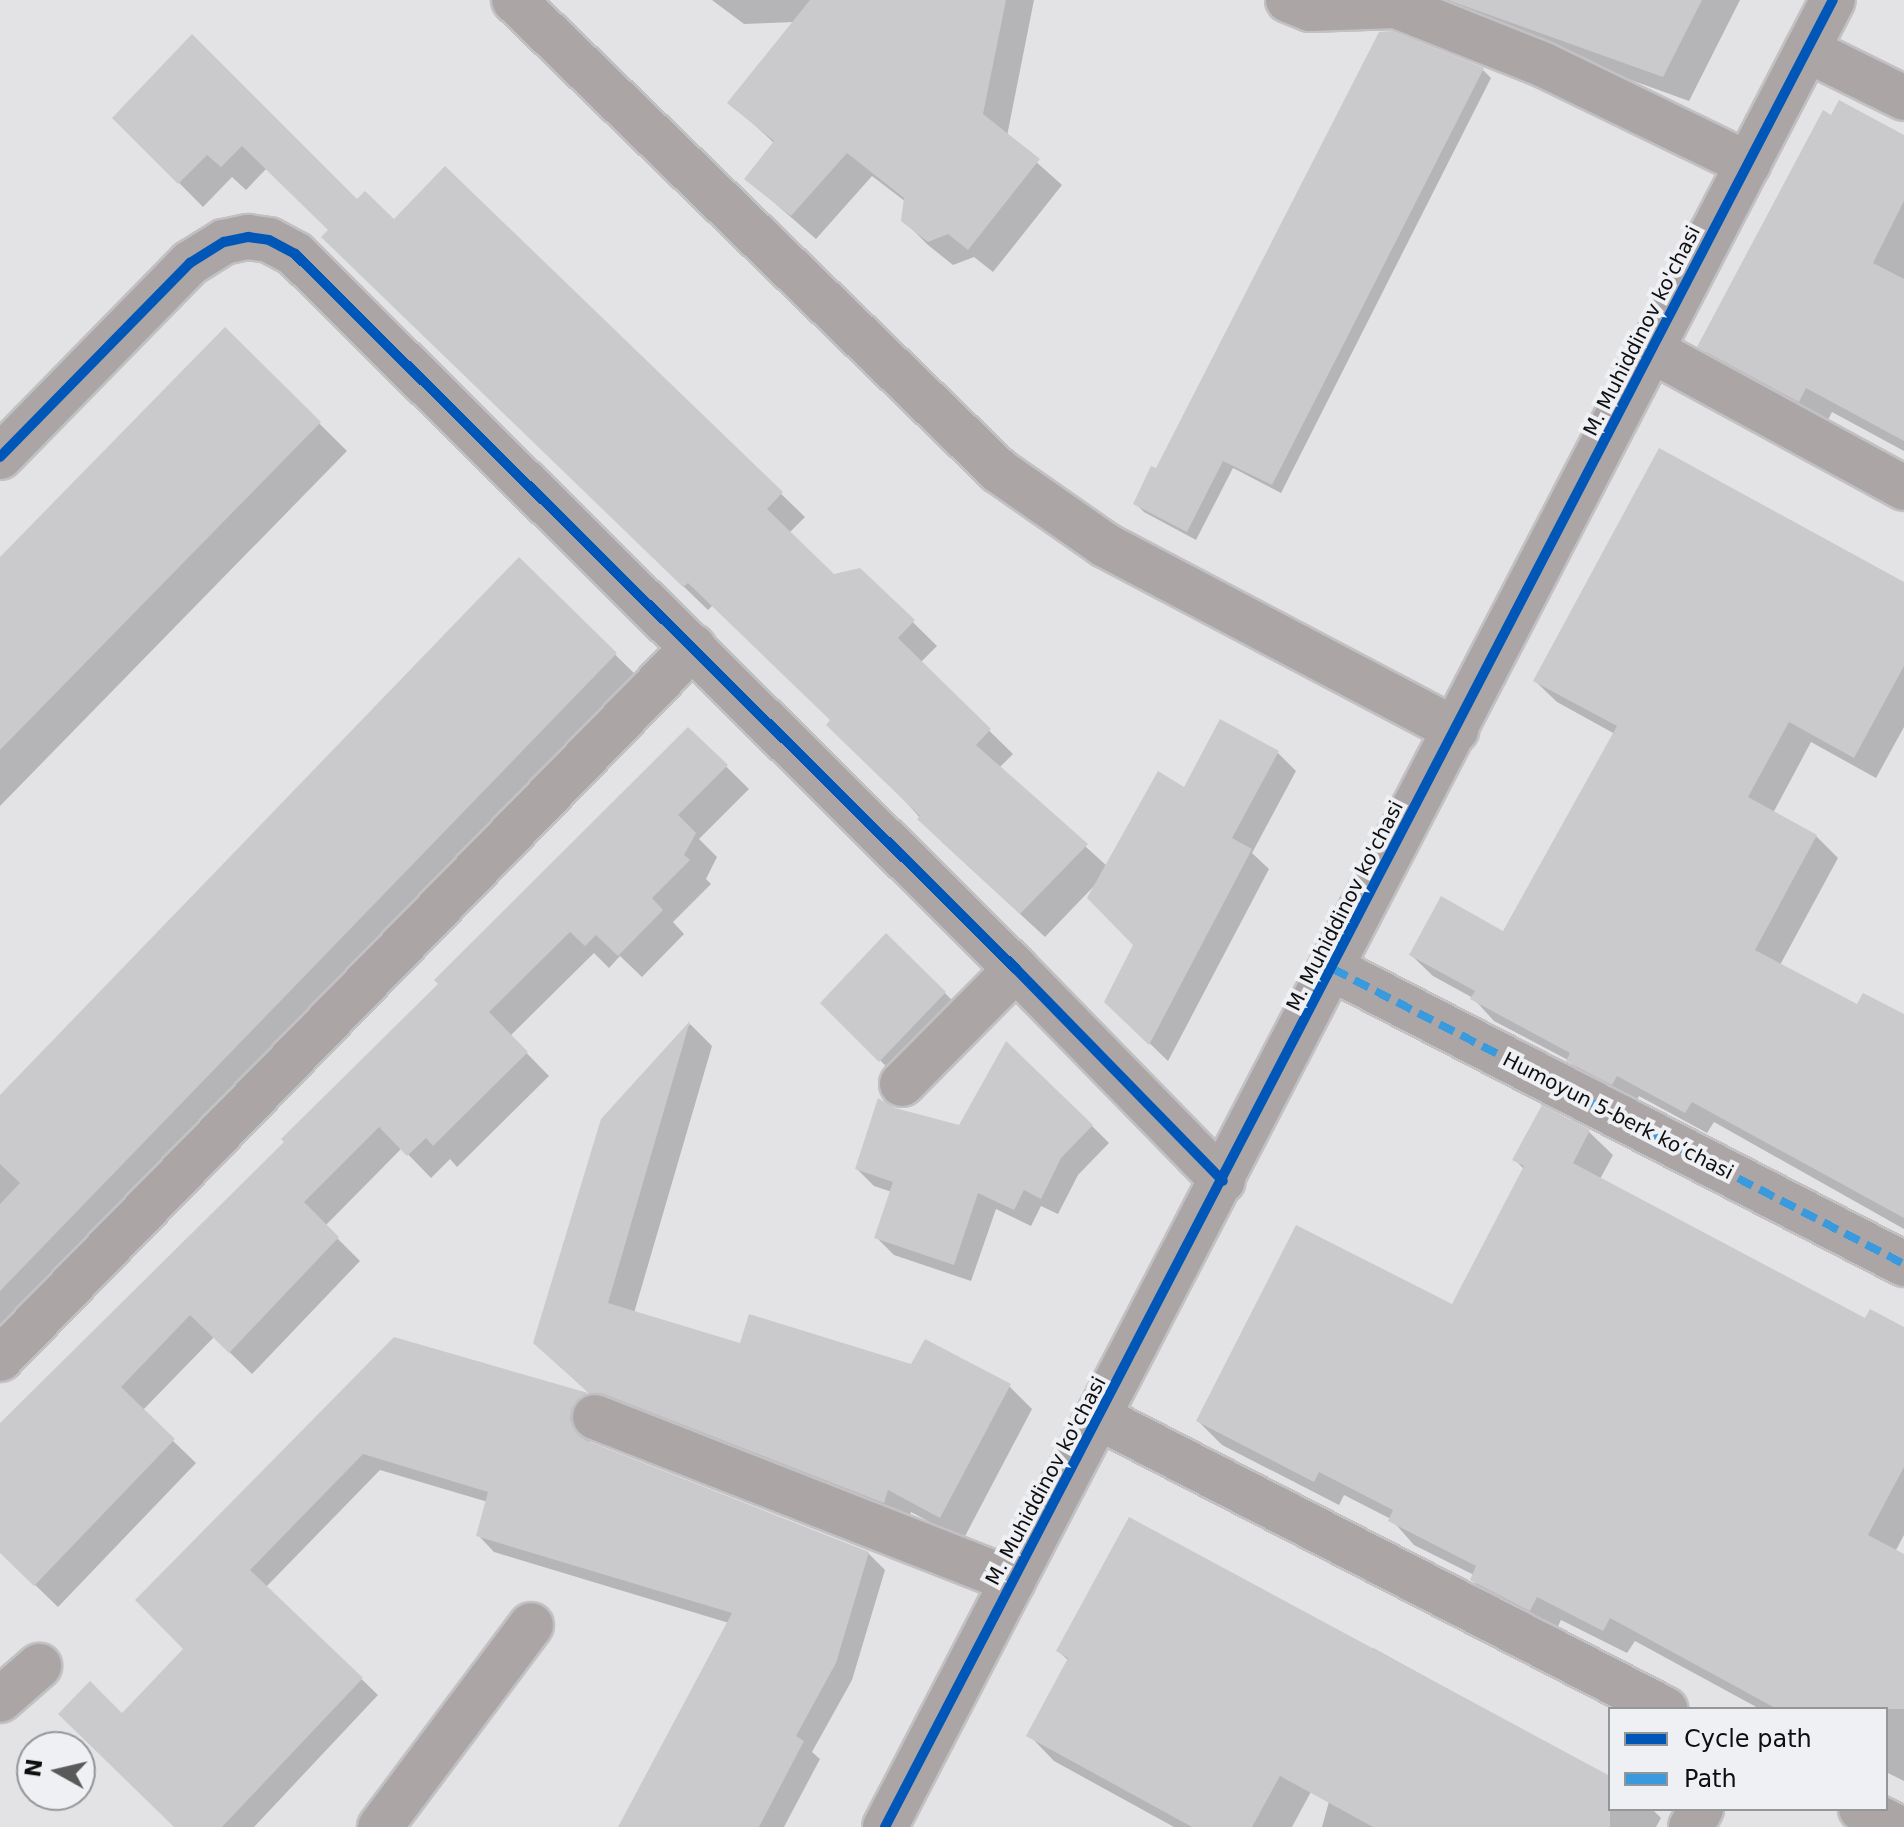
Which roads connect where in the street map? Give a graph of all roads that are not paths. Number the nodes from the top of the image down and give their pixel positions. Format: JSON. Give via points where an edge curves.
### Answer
{"nodes":[{"id":1,"x":514,"y":0,"type":"edge"},
{"id":2,"x":1288,"y":0,"type":"edge"},
{"id":3,"x":1833,"y":0,"type":"edge"},
{"id":4,"x":1807,"y":50,"type":"junction"},
{"id":5,"x":1904,"y":98,"type":"edge"},
{"id":6,"x":1748,"y":164,"type":"junction"},
{"id":7,"x":1653,"y":351,"type":"junction"},
{"id":8,"x":0,"y":457,"type":"edge"},
{"id":9,"x":1904,"y":488,"type":"edge"},
{"id":10,"x":693,"y":647,"type":"junction"},
{"id":11,"x":1456,"y":730,"type":"junction"},
{"id":12,"x":1016,"y":969,"type":"junction"},
{"id":13,"x":1333,"y":969,"type":"junction"},
{"id":14,"x":902,"y":1084,"type":"dead end"},
{"id":15,"x":1223,"y":1181,"type":"junction"},
{"id":16,"x":1904,"y":1264,"type":"edge"},
{"id":17,"x":0,"y":1359,"type":"edge"},
{"id":18,"x":595,"y":1417,"type":"dead end"},
{"id":19,"x":1100,"y":1418,"type":"junction"},
{"id":20,"x":1013,"y":1581,"type":"junction"},
{"id":21,"x":531,"y":1625,"type":"dead end"},
{"id":22,"x":39,"y":1666,"type":"dead end"},
{"id":23,"x":0,"y":1700,"type":"edge"},
{"id":24,"x":1661,"y":1707,"type":"edge"},
{"id":25,"x":1865,"y":1811,"type":"edge"},
{"id":26,"x":380,"y":1827,"type":"edge"},
{"id":27,"x":885,"y":1827,"type":"edge"},
{"id":28,"x":1896,"y":1827,"type":"edge"}],
"edges":[{"from":1,"to":11,"type":"street","via":[[999,471],[1105,545]]},
{"from":2,"to":6,"type":"street","via":[[1310,9],[1396,6],[1544,65]]},
{"from":3,"to":4,"type":"street","name":"M. Muhiddinov ko'chasi"},
{"from":4,"to":5,"type":"street"},
{"from":4,"to":6,"type":"street","name":"M. Muhiddinov ko'chasi"},
{"from":6,"to":7,"type":"street","name":"M. Muhiddinov ko'chasi"},
{"from":7,"to":9,"type":"street"},
{"from":7,"to":11,"type":"street","name":"M. Muhiddinov ko'chasi"},
{"from":8,"to":10,"type":"street","via":[[190,263],[224,242],[269,240],[295,254]]},
{"from":10,"to":12,"type":"street"},
{"from":10,"to":17,"type":"street"},
{"from":11,"to":13,"type":"street","name":"M. Muhiddinov ko'chasi"},
{"from":12,"to":14,"type":"street"},
{"from":12,"to":15,"type":"street"},
{"from":13,"to":15,"type":"street","name":"M. Muhiddinov ko'chasi"},
{"from":13,"to":16,"type":"street","name":"Humoyun 5-berk koʻchasi"},
{"from":15,"to":19,"type":"street","name":"M. Muhiddinov ko'chasi"},
{"from":18,"to":20,"type":"street"},
{"from":19,"to":20,"type":"street","name":"M. Muhiddinov ko'chasi"},
{"from":19,"to":24,"type":"street"},
{"from":20,"to":27,"type":"street","name":"M. Muhiddinov ko'chasi"},
{"from":21,"to":26,"type":"street"},
{"from":22,"to":23,"type":"street"},
{"from":25,"to":28,"type":"street"}]}
